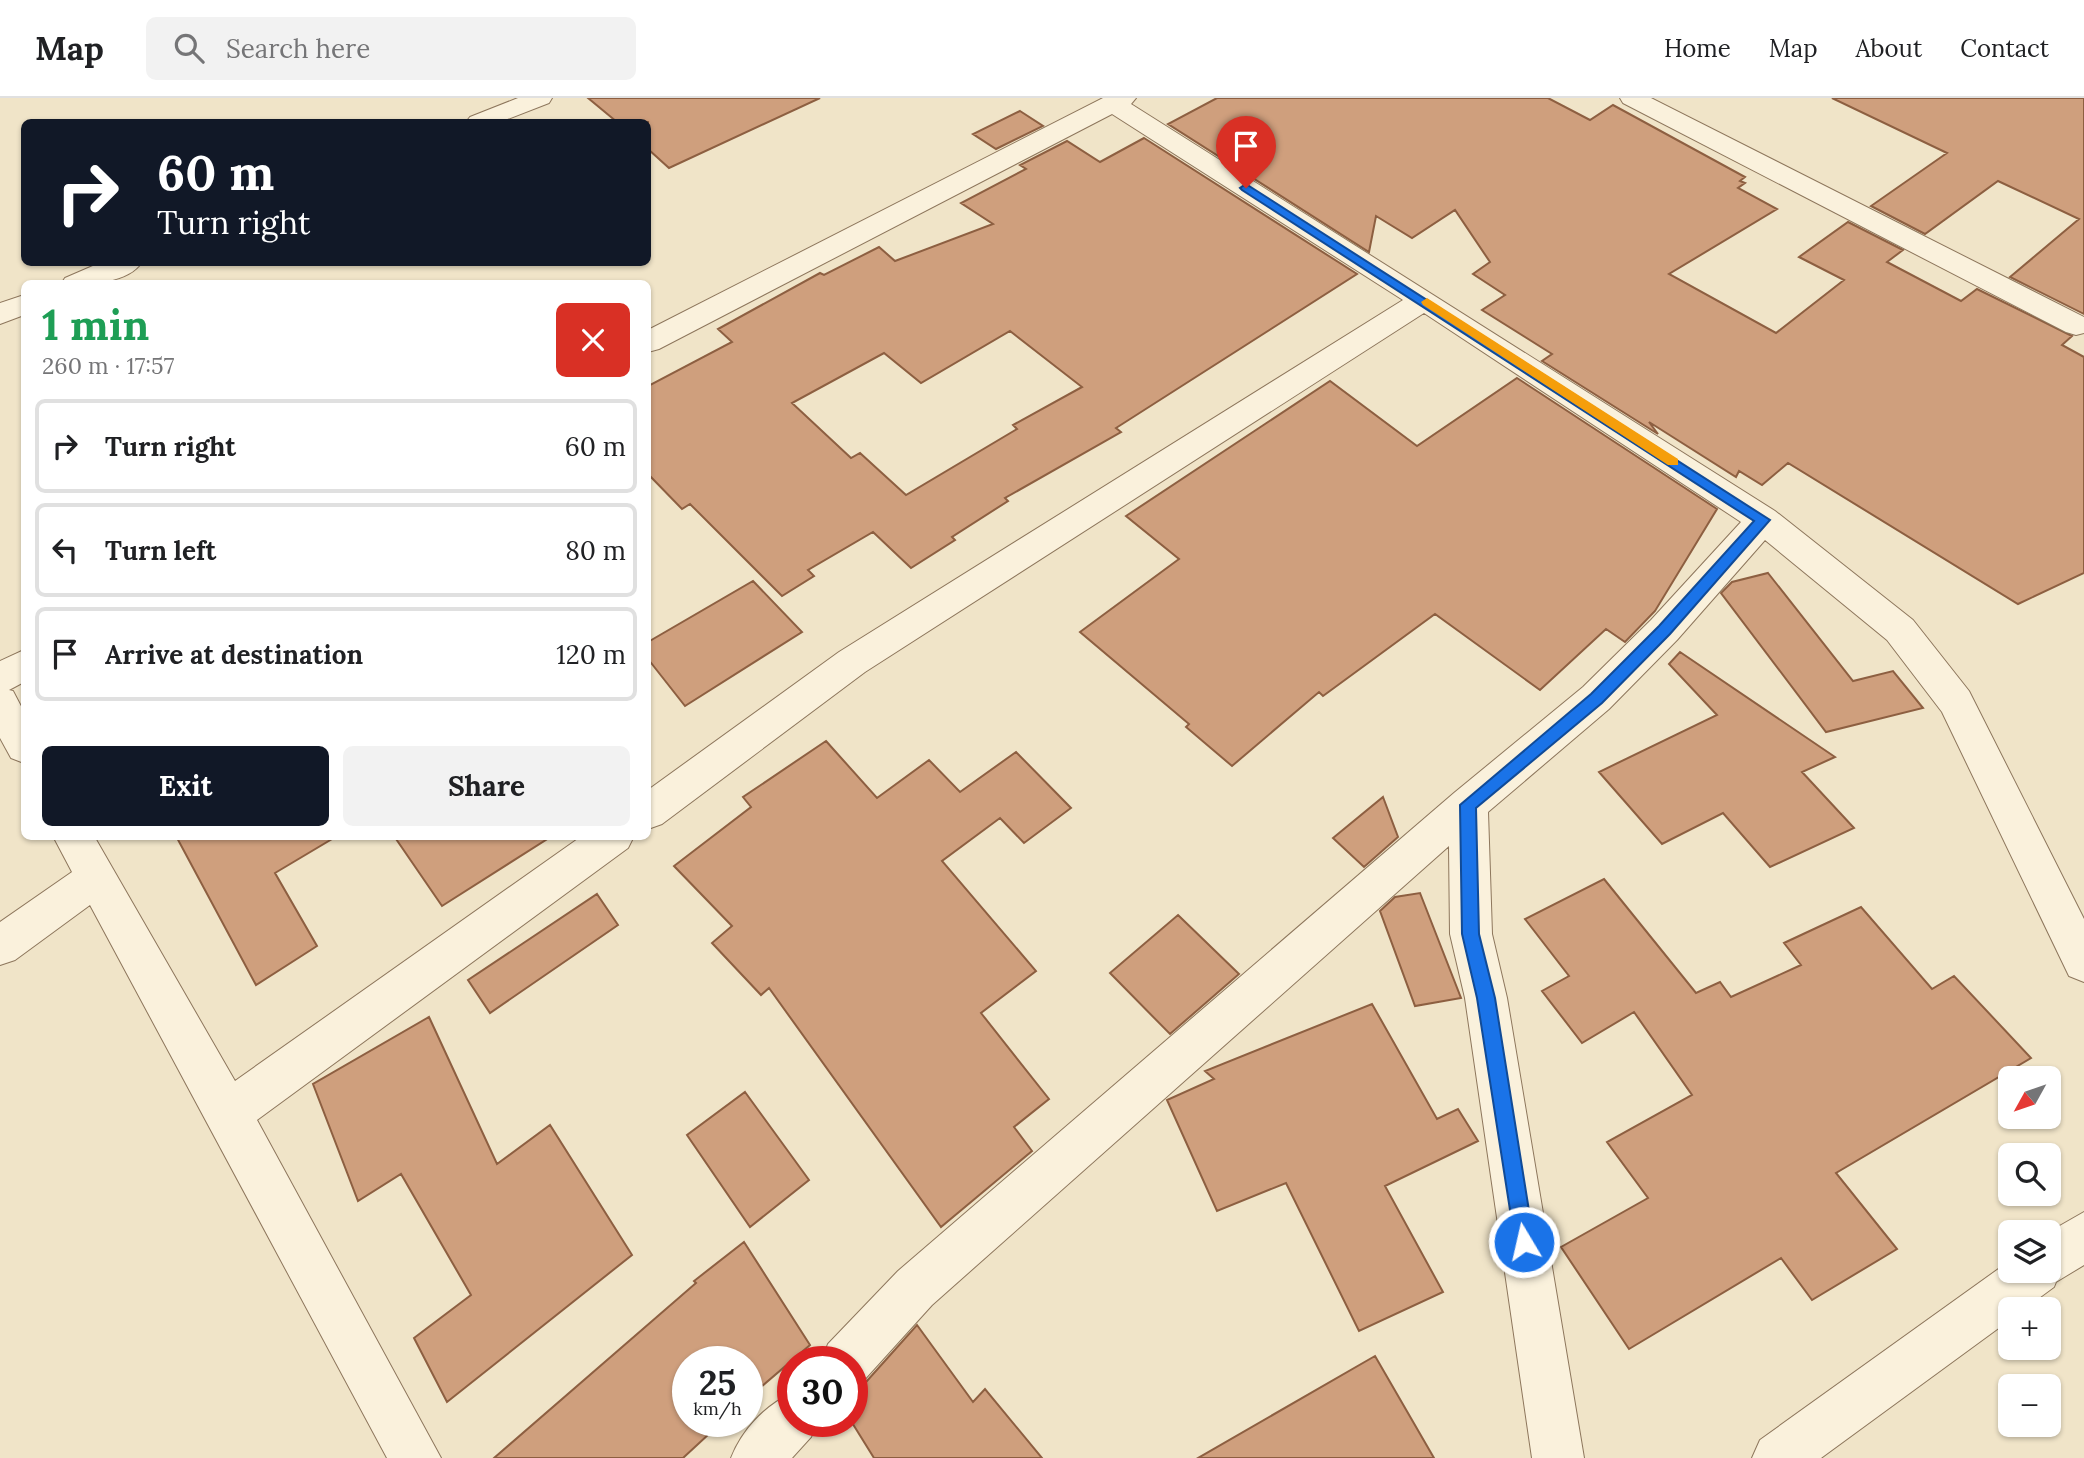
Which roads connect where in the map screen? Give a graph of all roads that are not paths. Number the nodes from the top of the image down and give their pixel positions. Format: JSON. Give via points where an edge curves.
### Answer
{"nodes":[{"id":1,"x":540,"y":98,"type":"edge"},
{"id":2,"x":1632,"y":98,"type":"edge"},
{"id":3,"x":1118,"y":101,"type":"edge"},
{"id":4,"x":487,"y":119,"type":"edge"},
{"id":5,"x":118,"y":266,"type":"edge"},
{"id":6,"x":85,"y":280,"type":"edge"},
{"id":7,"x":1424,"y":300,"type":"junction"},
{"id":8,"x":21,"y":305,"type":"edge"},
{"id":9,"x":0,"y":314,"type":"edge"},
{"id":10,"x":2076,"y":325,"type":"dead end"},
{"id":11,"x":651,"y":340,"type":"edge"},
{"id":12,"x":1763,"y":520,"type":"junction"},
{"id":13,"x":21,"y":667,"type":"edge"},
{"id":14,"x":0,"y":678,"type":"edge"},
{"id":15,"x":0,"y":702,"type":"edge"},
{"id":16,"x":21,"y":741,"type":"edge"},
{"id":17,"x":1468,"y":805,"type":"junction"},
{"id":18,"x":651,"y":810,"type":"edge"},
{"id":19,"x":75,"y":840,"type":"edge"},
{"id":20,"x":608,"y":840,"type":"edge"},
{"id":21,"x":96,"y":878,"type":"junction"},
{"id":22,"x":0,"y":946,"type":"edge"},
{"id":23,"x":2084,"y":962,"type":"edge"},
{"id":24,"x":228,"y":1113,"type":"junction"},
{"id":25,"x":2084,"y":1236,"type":"edge"},
{"id":26,"x":2061,"y":1252,"type":"edge"},
{"id":27,"x":2019,"y":1283,"type":"edge"},
{"id":28,"x":861,"y":1346,"type":"edge"},
{"id":29,"x":777,"y":1436,"type":"edge"},
{"id":30,"x":415,"y":1458,"type":"edge"},
{"id":31,"x":757,"y":1458,"type":"edge"},
{"id":32,"x":1558,"y":1458,"type":"edge"},
{"id":33,"x":1778,"y":1458,"type":"edge"}],
"edges":[{"from":1,"to":4,"type":"street"},
{"from":2,"to":10,"type":"street"},
{"from":3,"to":7,"type":"street"},
{"from":3,"to":11,"type":"street"},
{"from":5,"to":6,"type":"street"},
{"from":7,"to":12,"type":"street"},
{"from":7,"to":18,"type":"street","via":[[852,662]]},
{"from":8,"to":9,"type":"street"},
{"from":12,"to":17,"type":"street","via":[[1596,698]]},
{"from":12,"to":23,"type":"street","via":[[1900,630],[1956,702]]},
{"from":13,"to":14,"type":"street"},
{"from":15,"to":16,"type":"street"},
{"from":17,"to":28,"type":"street","via":[[915,1287]]},
{"from":17,"to":32,"type":"street","via":[[1471,934],[1486,998]]},
{"from":19,"to":21,"type":"street"},
{"from":20,"to":24,"type":"street"},
{"from":21,"to":22,"type":"street"},
{"from":21,"to":24,"type":"street"},
{"from":24,"to":30,"type":"street"},
{"from":25,"to":26,"type":"street"},
{"from":27,"to":33,"type":"street"},
{"from":29,"to":31,"type":"street"}]}
